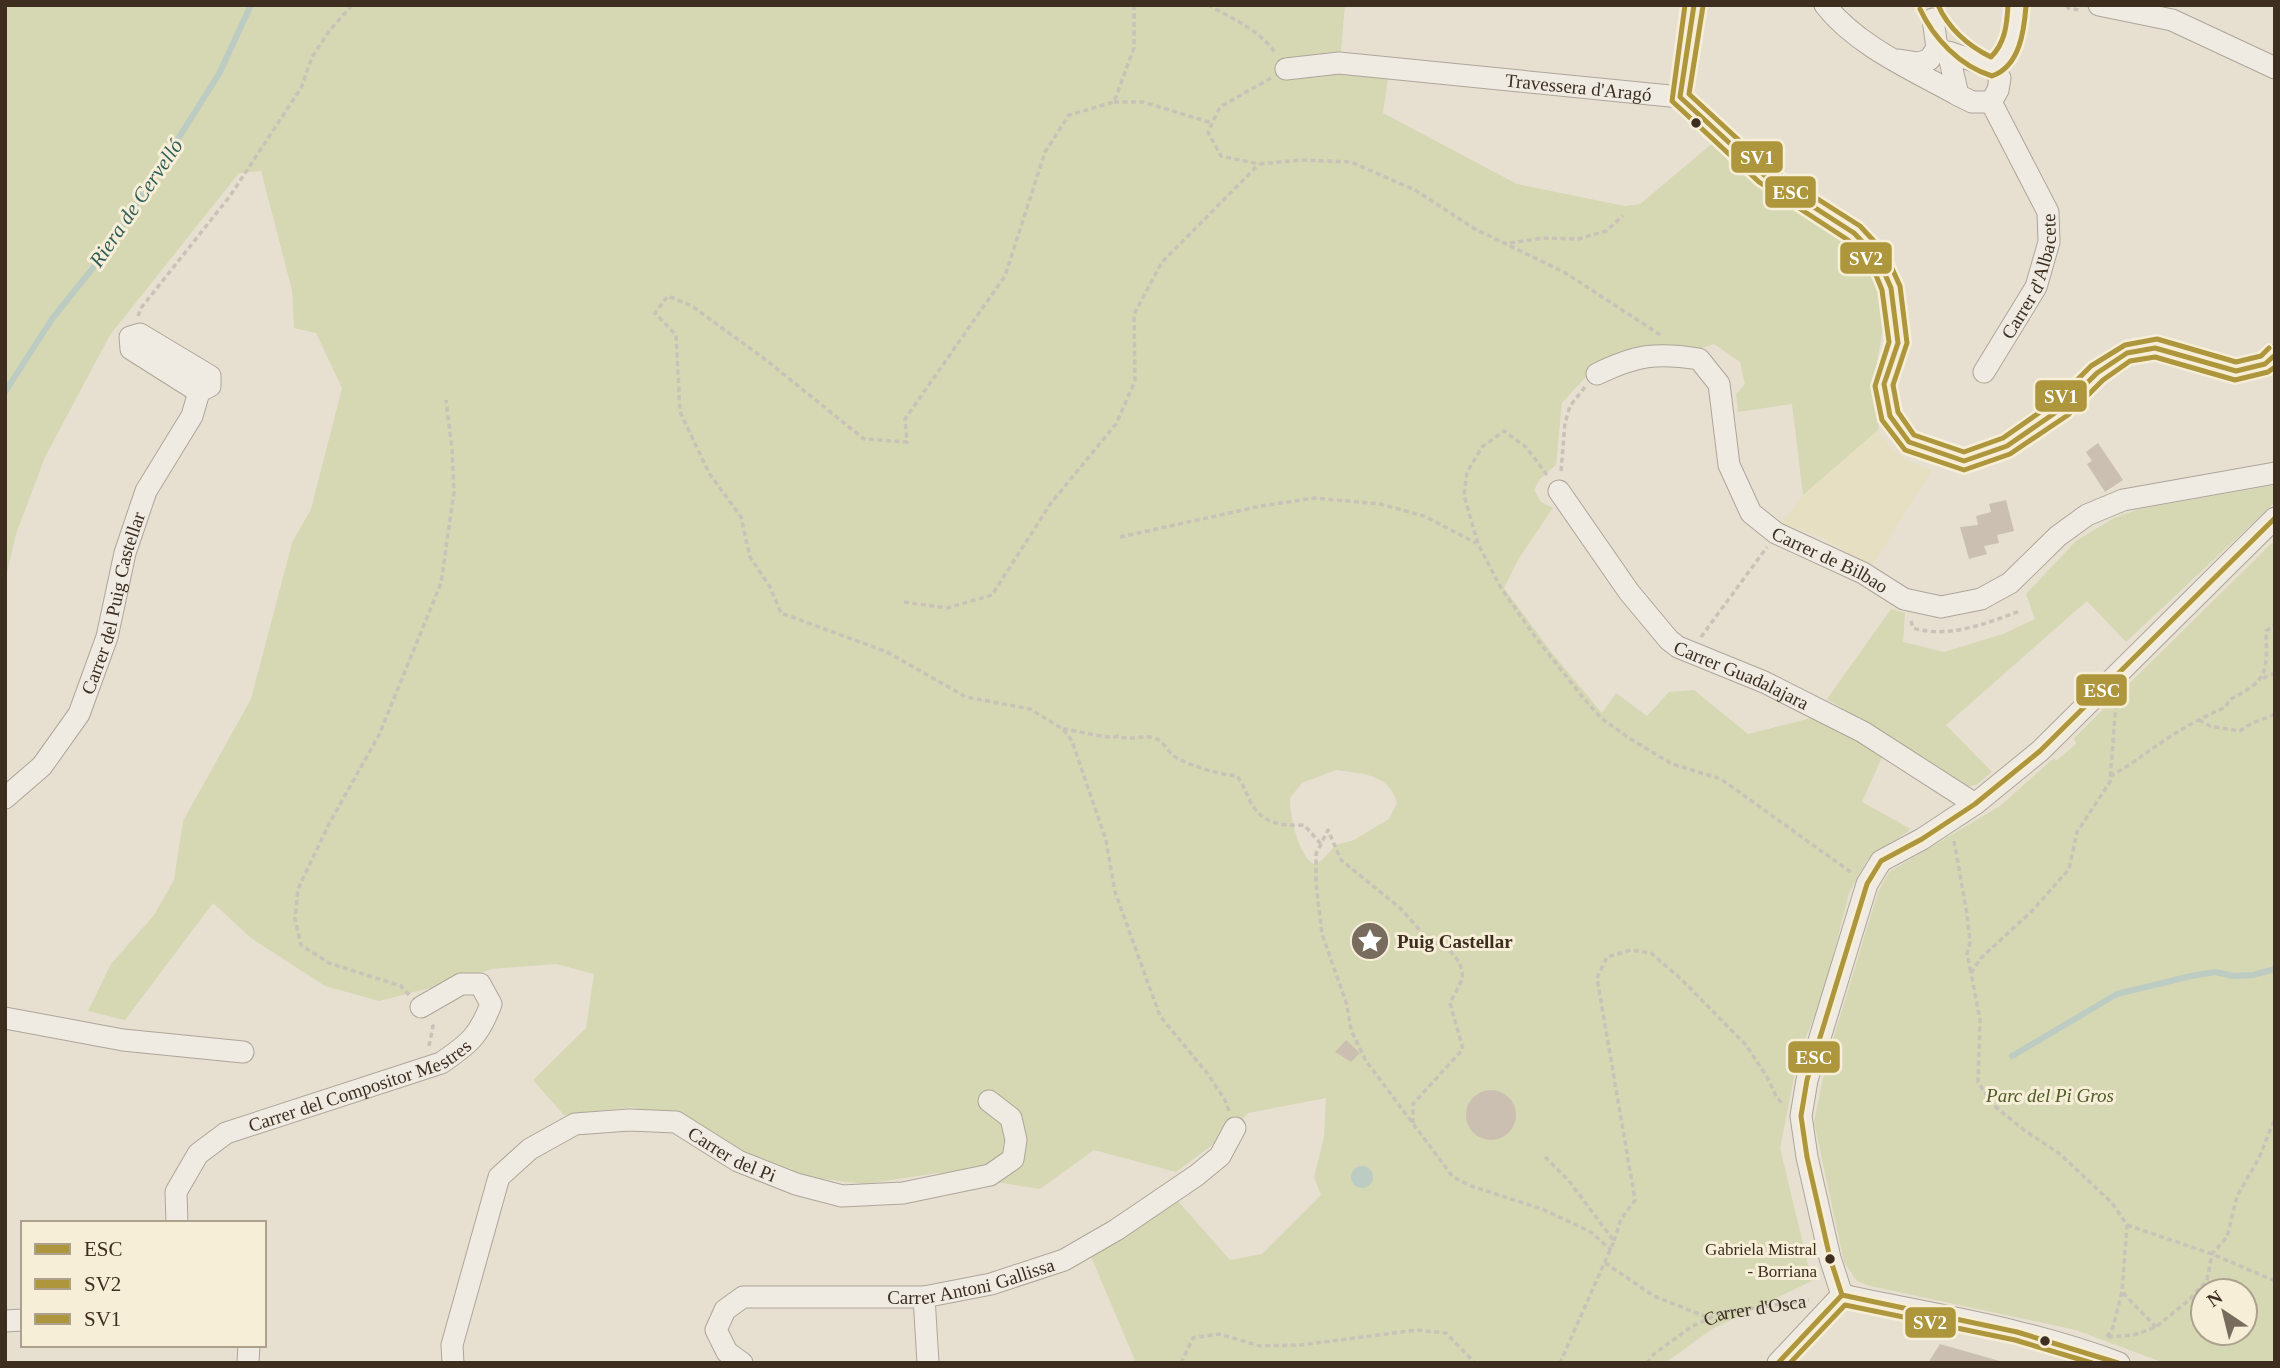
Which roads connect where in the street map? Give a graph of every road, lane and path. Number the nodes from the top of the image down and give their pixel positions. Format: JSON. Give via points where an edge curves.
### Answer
{"nodes":[{"id":1,"x":352,"y":5,"type":"edge"},
{"id":2,"x":1134,"y":5,"type":"edge"},
{"id":3,"x":1208,"y":5,"type":"edge"},
{"id":4,"x":1694,"y":5,"type":"edge"},
{"id":5,"x":1825,"y":5,"type":"edge"},
{"id":6,"x":2017,"y":5,"type":"edge"},
{"id":7,"x":2099,"y":5,"type":"edge"},
{"id":8,"x":1931,"y":12,"type":"edge"},
{"id":9,"x":2187,"y":15,"type":"edge"},
{"id":10,"x":1948,"y":52,"type":"junction"},
{"id":11,"x":1893,"y":59,"type":"junction"},
{"id":12,"x":1986,"y":64,"type":"junction"},
{"id":13,"x":2275,"y":68,"type":"edge"},
{"id":14,"x":1286,"y":69,"type":"junction"},
{"id":15,"x":1958,"y":95,"type":"junction"},
{"id":16,"x":1680,"y":97,"type":"junction"},
{"id":17,"x":1114,"y":102,"type":"junction"},
{"id":18,"x":1991,"y":102,"type":"junction"},
{"id":19,"x":1212,"y":123,"type":"junction"},
{"id":20,"x":1259,"y":164,"type":"junction"},
{"id":21,"x":1623,"y":216,"type":"dead end"},
{"id":22,"x":1507,"y":244,"type":"junction"},
{"id":23,"x":130,"y":337,"type":"joint"},
{"id":24,"x":1667,"y":339,"type":"dead end"},
{"id":25,"x":2275,"y":355,"type":"edge"},
{"id":26,"x":1984,"y":372,"type":"dead end"},
{"id":27,"x":1597,"y":374,"type":"joint"},
{"id":28,"x":446,"y":400,"type":"dead end"},
{"id":29,"x":2275,"y":473,"type":"edge"},
{"id":30,"x":1559,"y":491,"type":"junction"},
{"id":31,"x":2275,"y":518,"type":"edge"},
{"id":32,"x":1120,"y":537,"type":"dead end"},
{"id":33,"x":1478,"y":544,"type":"junction"},
{"id":34,"x":1766,"y":548,"type":"dead end"},
{"id":35,"x":904,"y":602,"type":"dead end"},
{"id":36,"x":2275,"y":625,"type":"edge"},
{"id":37,"x":1698,"y":641,"type":"dead end"},
{"id":38,"x":2275,"y":673,"type":"edge"},
{"id":39,"x":2114,"y":677,"type":"junction"},
{"id":40,"x":2263,"y":678,"type":"junction"},
{"id":41,"x":2275,"y":714,"type":"edge"},
{"id":42,"x":2199,"y":720,"type":"junction"},
{"id":43,"x":1063,"y":729,"type":"junction"},
{"id":44,"x":2110,"y":776,"type":"junction"},
{"id":45,"x":5,"y":798,"type":"edge"},
{"id":46,"x":1975,"y":804,"type":"junction"},
{"id":47,"x":1949,"y":821,"type":"junction"},
{"id":48,"x":1321,"y":844,"type":"junction"},
{"id":49,"x":1867,"y":884,"type":"junction"},
{"id":50,"x":1971,"y":973,"type":"junction"},
{"id":51,"x":421,"y":1007,"type":"junction"},
{"id":52,"x":5,"y":1018,"type":"edge"},
{"id":53,"x":243,"y":1052,"type":"dead end"},
{"id":54,"x":424,"y":1069,"type":"junction"},
{"id":55,"x":989,"y":1101,"type":"dead end"},
{"id":56,"x":1801,"y":1116,"type":"junction"},
{"id":57,"x":2275,"y":1118,"type":"edge"},
{"id":58,"x":1413,"y":1123,"type":"junction"},
{"id":59,"x":1235,"y":1128,"type":"joint"},
{"id":60,"x":1545,"y":1157,"type":"dead end"},
{"id":61,"x":177,"y":1221,"type":"edge"},
{"id":62,"x":2127,"y":1225,"type":"junction"},
{"id":63,"x":1614,"y":1241,"type":"junction"},
{"id":64,"x":1611,"y":1250,"type":"junction"},
{"id":65,"x":2212,"y":1254,"type":"junction"},
{"id":66,"x":1605,"y":1263,"type":"junction"},
{"id":67,"x":2275,"y":1281,"type":"edge"},
{"id":68,"x":2122,"y":1292,"type":"junction"},
{"id":69,"x":1842,"y":1295,"type":"junction"},
{"id":70,"x":924,"y":1297,"type":"junction"},
{"id":71,"x":1709,"y":1318,"type":"junction"},
{"id":72,"x":2155,"y":1327,"type":"junction"},
{"id":73,"x":2103,"y":1346,"type":"junction"},
{"id":74,"x":453,"y":1363,"type":"edge"},
{"id":75,"x":742,"y":1363,"type":"edge"},
{"id":76,"x":928,"y":1363,"type":"edge"},
{"id":77,"x":1181,"y":1363,"type":"edge"},
{"id":78,"x":1475,"y":1363,"type":"edge"},
{"id":79,"x":1560,"y":1363,"type":"edge"},
{"id":80,"x":1647,"y":1363,"type":"edge"},
{"id":81,"x":1778,"y":1363,"type":"edge"},
{"id":82,"x":2119,"y":1363,"type":"edge"}],
"edges":[{"from":1,"to":23,"type":"path","via":[[312,57],[301,88],[230,196],[141,308]]},
{"from":2,"to":17,"type":"path","via":[[1134,48]]},
{"from":3,"to":14,"type":"path","via":[[1269,43]]},
{"from":4,"to":16,"type":"street"},
{"from":5,"to":11,"type":"street","via":[[1838,21]]},
{"from":6,"to":12,"type":"street","via":[[2014,38],[2002,60]]},
{"from":7,"to":9,"type":"street","via":[[2172,20]]},
{"from":8,"to":10,"type":"street"},
{"from":8,"to":11,"type":"street","via":[[1937,48],[1929,60],[1918,64]]},
{"from":8,"to":12,"type":"street","via":[[1951,39]]},
{"from":9,"to":13,"type":"street"},
{"from":10,"to":12,"type":"street"},
{"from":10,"to":15,"type":"street"},
{"from":11,"to":15,"type":"street"},
{"from":12,"to":18,"type":"street","via":[[2000,78]]},
{"from":14,"to":16,"type":"street","name":"Travessera d'Aragó","via":[[1339,63]]},
{"from":14,"to":19,"type":"path","via":[[1220,107]]},
{"from":15,"to":18,"type":"street","via":[[1972,102]]},
{"from":16,"to":25,"type":"street","name":"Travessera d'Aragó","via":[[1764,175],[1854,233],[1878,258],[1891,288],[1898,343],[1884,384],[1890,416],[1909,442],[1964,461],[2007,446],[2062,408],[2097,373],[2127,353],[2155,348],[2236,371],[2265,364]]},
{"from":17,"to":19,"type":"path","via":[[1143,102]]},
{"from":17,"to":43,"type":"path","via":[[1069,116],[1045,152],[1004,276],[905,419],[906,442],[864,439],[692,306],[668,296],[655,313],[676,335],[680,412],[709,473],[741,517],[750,557],[781,613],[887,652],[966,697],[1030,709]]},
{"from":18,"to":26,"type":"street","name":"Carrer d'Albacete","via":[[2048,212],[2049,242],[2036,287]]},
{"from":19,"to":20,"type":"path","via":[[1209,132],[1221,156]]},
{"from":20,"to":22,"type":"path","via":[[1351,162],[1415,190]]},
{"from":20,"to":35,"type":"path","via":[[1162,262],[1134,314],[1135,381],[1116,424],[1051,502],[992,595],[947,608]]},
{"from":21,"to":22,"type":"path","via":[[1606,231],[1578,239]]},
{"from":22,"to":24,"type":"path","via":[[1564,272]]},
{"from":23,"to":45,"type":"street","name":"Carrer del Puig Castellar","via":[[131,349],[199,392],[192,416],[146,491],[125,553],[107,638],[79,714],[41,766]]},
{"from":27,"to":29,"type":"street","name":"Carrer de Bilbao","via":[[1651,355],[1699,359],[1718,384],[1729,466],[1751,513],[1776,533],[1863,573],[1904,598],[1941,607],[1981,599],[2010,583],[2058,536],[2087,515],[2123,500]]},
{"from":27,"to":30,"type":"path","via":[[1570,406]]},
{"from":28,"to":51,"type":"path","via":[[454,492],[440,583],[379,735],[298,890],[295,919],[301,945],[329,963],[401,986]]},
{"from":30,"to":33,"type":"path","via":[[1526,447],[1504,431],[1482,447],[1467,472],[1464,495]]},
{"from":30,"to":46,"type":"street","name":"Carrer Guadalajara","via":[[1629,592],[1669,640],[1863,732]]},
{"from":31,"to":39,"type":"street"},
{"from":32,"to":33,"type":"path","via":[[1314,498],[1380,504],[1424,516]]},
{"from":33,"to":49,"type":"path","via":[[1501,588],[1536,638],[1601,718],[1671,764],[1721,779]]},
{"from":34,"to":37,"type":"path"},
{"from":36,"to":40,"type":"path","via":[[2266,631]]},
{"from":38,"to":40,"type":"path"},
{"from":39,"to":44,"type":"path"},
{"from":39,"to":46,"type":"street","via":[[2040,751]]},
{"from":40,"to":42,"type":"path","via":[[2229,700],[2226,707]]},
{"from":41,"to":42,"type":"path","via":[[2251,721],[2240,730]]},
{"from":42,"to":44,"type":"path"},
{"from":43,"to":48,"type":"path","via":[[1111,739],[1158,739],[1175,757],[1237,776],[1252,804],[1272,823],[1304,825]]},
{"from":43,"to":59,"type":"path","via":[[1072,741],[1106,840],[1115,892],[1160,1016],[1207,1073],[1225,1100]]},
{"from":44,"to":50,"type":"path","via":[[2077,832],[2068,869],[2034,910],[1980,958]]},
{"from":46,"to":47,"type":"street"},
{"from":47,"to":49,"type":"street","via":[[1881,861]]},
{"from":47,"to":50,"type":"path","via":[[1967,914]]},
{"from":48,"to":58,"type":"path","via":[[1316,864],[1322,934],[1351,1030],[1366,1061]]},
{"from":48,"to":58,"type":"path","via":[[1328,830],[1341,860],[1461,963],[1463,978],[1450,1003],[1463,1049],[1413,1104]]},
{"from":49,"to":56,"type":"street","via":[[1807,1080]]},
{"from":50,"to":62,"type":"path","via":[[1980,1020],[1978,1083],[1992,1104],[2060,1154],[2112,1203]]},
{"from":51,"to":54,"type":"path","via":[[433,1026]]},
{"from":51,"to":54,"type":"street","name":"Carrer del Compositor Mestres","via":[[461,984],[480,984],[491,1004],[483,1026],[466,1046]]},
{"from":52,"to":53,"type":"street","via":[[123,1040]]},
{"from":54,"to":61,"type":"street","name":"Carrer del Compositor Mestres","via":[[226,1133],[198,1154],[176,1192]]},
{"from":55,"to":74,"type":"street","name":"Carrer del Pi","via":[[1011,1118],[1016,1140],[1013,1159],[990,1175],[890,1194],[842,1196],[796,1185],[738,1161],[676,1122],[575,1124],[530,1149],[499,1177],[452,1345]]},
{"from":56,"to":63,"type":"path","via":[[1777,1098],[1746,1045],[1651,953],[1631,950],[1607,957],[1597,978],[1635,1200],[1621,1219]]},
{"from":56,"to":69,"type":"street"},
{"from":57,"to":65,"type":"path","via":[[2237,1196],[2227,1237]]},
{"from":58,"to":64,"type":"path","via":[[1452,1177],[1591,1231]]},
{"from":59,"to":70,"type":"street","name":"Carrer Antoni Gallissa","via":[[1220,1156],[1197,1175],[1064,1260],[991,1284]]},
{"from":60,"to":63,"type":"path"},
{"from":62,"to":65,"type":"path"},
{"from":62,"to":68,"type":"path"},
{"from":63,"to":64,"type":"path"},
{"from":64,"to":66,"type":"path"},
{"from":65,"to":67,"type":"path"},
{"from":65,"to":72,"type":"path","via":[[2207,1280]]},
{"from":66,"to":71,"type":"path","via":[[1654,1296]]},
{"from":66,"to":79,"type":"path"},
{"from":68,"to":72,"type":"path"},
{"from":68,"to":73,"type":"path"},
{"from":69,"to":71,"type":"path","name":"Carrer d'Osca"},
{"from":69,"to":73,"type":"street"},
{"from":69,"to":81,"type":"street"},
{"from":70,"to":75,"type":"street","name":"Carrer Antoni Gallissa","via":[[743,1297],[725,1310],[716,1330],[727,1352]]},
{"from":70,"to":76,"type":"street"},
{"from":71,"to":80,"type":"path","name":"Carrer d'Osca"},
{"from":72,"to":73,"type":"path"},
{"from":73,"to":82,"type":"street"},
{"from":77,"to":78,"type":"path","via":[[1194,1338],[1219,1334],[1260,1346],[1417,1330],[1446,1333]]}]}
